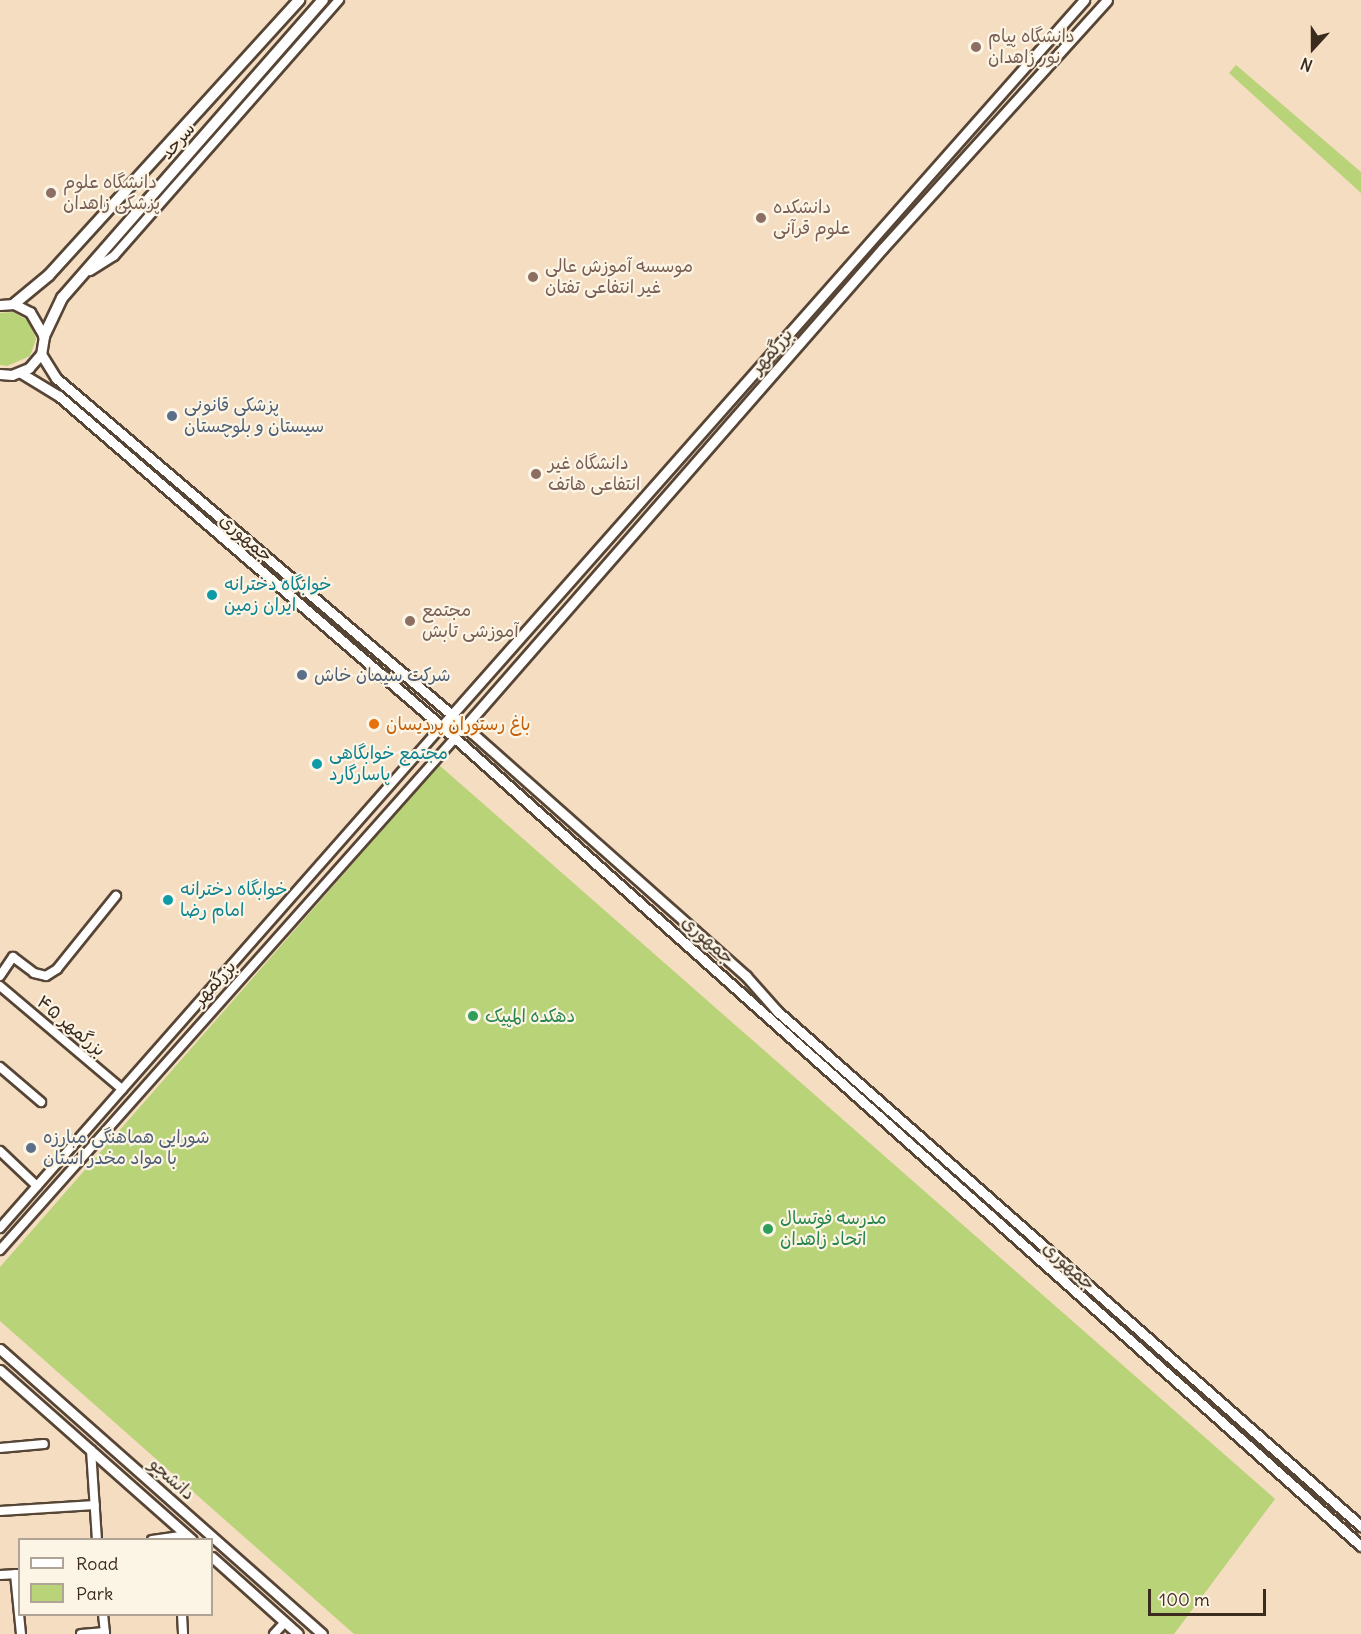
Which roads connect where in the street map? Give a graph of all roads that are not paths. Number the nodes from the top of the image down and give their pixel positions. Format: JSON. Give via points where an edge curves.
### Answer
{"nodes":[{"id":1,"x":298,"y":0,"type":"edge"},
{"id":2,"x":323,"y":0,"type":"edge"},
{"id":3,"x":339,"y":0,"type":"edge"},
{"id":4,"x":1084,"y":0,"type":"edge"},
{"id":5,"x":1107,"y":0,"type":"edge"},
{"id":6,"x":83,"y":274,"type":"junction"},
{"id":7,"x":4,"y":304,"type":"edge"},
{"id":8,"x":44,"y":336,"type":"junction"},
{"id":9,"x":41,"y":354,"type":"junction"},
{"id":10,"x":21,"y":373,"type":"junction"},
{"id":11,"x":1,"y":375,"type":"edge"},
{"id":12,"x":569,"y":581,"type":"junction"},
{"id":13,"x":582,"y":593,"type":"junction"},
{"id":14,"x":311,"y":596,"type":"junction"},
{"id":15,"x":300,"y":608,"type":"junction"},
{"id":16,"x":452,"y":715,"type":"junction"},
{"id":17,"x":441,"y":727,"type":"junction"},
{"id":18,"x":465,"y":727,"type":"junction"},
{"id":19,"x":456,"y":738,"type":"junction"},
{"id":20,"x":116,"y":896,"type":"dead end"},
{"id":21,"x":255,"y":939,"type":"junction"},
{"id":22,"x":267,"y":949,"type":"junction"},
{"id":23,"x":0,"y":976,"type":"edge"},
{"id":24,"x":746,"y":976,"type":"junction"},
{"id":25,"x":0,"y":986,"type":"edge"},
{"id":26,"x":736,"y":986,"type":"junction"},
{"id":27,"x":0,"y":1067,"type":"edge"},
{"id":28,"x":129,"y":1081,"type":"junction"},
{"id":29,"x":122,"y":1089,"type":"junction"},
{"id":30,"x":140,"y":1092,"type":"junction"},
{"id":31,"x":41,"y":1102,"type":"dead end"},
{"id":32,"x":0,"y":1151,"type":"edge"},
{"id":33,"x":37,"y":1186,"type":"junction"},
{"id":34,"x":0,"y":1228,"type":"edge"},
{"id":35,"x":0,"y":1250,"type":"edge"},
{"id":36,"x":1059,"y":1257,"type":"junction"},
{"id":37,"x":1047,"y":1269,"type":"junction"},
{"id":38,"x":0,"y":1349,"type":"edge"},
{"id":39,"x":0,"y":1370,"type":"edge"},
{"id":40,"x":44,"y":1444,"type":"dead end"},
{"id":41,"x":1,"y":1447,"type":"edge"},
{"id":42,"x":91,"y":1450,"type":"junction"},
{"id":43,"x":95,"y":1505,"type":"junction"},
{"id":44,"x":0,"y":1511,"type":"edge"},
{"id":45,"x":1361,"y":1526,"type":"edge"},
{"id":46,"x":189,"y":1537,"type":"edge"},
{"id":47,"x":98,"y":1538,"type":"edge"},
{"id":48,"x":170,"y":1538,"type":"edge"},
{"id":49,"x":1361,"y":1546,"type":"edge"},
{"id":50,"x":214,"y":1563,"type":"edge"},
{"id":51,"x":17,"y":1574,"type":"edge"},
{"id":52,"x":0,"y":1575,"type":"edge"},
{"id":53,"x":18,"y":1589,"type":"edge"},
{"id":54,"x":20,"y":1616,"type":"edge"},
{"id":55,"x":103,"y":1616,"type":"edge"},
{"id":56,"x":182,"y":1616,"type":"edge"},
{"id":57,"x":285,"y":1622,"type":"junction"},
{"id":58,"x":105,"y":1633,"type":"edge"},
{"id":59,"x":21,"y":1634,"type":"edge"},
{"id":60,"x":81,"y":1634,"type":"edge"},
{"id":61,"x":183,"y":1634,"type":"edge"},
{"id":62,"x":274,"y":1634,"type":"edge"},
{"id":63,"x":298,"y":1634,"type":"edge"},
{"id":64,"x":322,"y":1634,"type":"edge"}],
"edges":[{"from":1,"to":7,"type":"highway","name":"سرحد","via":[[49,275]]},
{"from":2,"to":6,"type":"highway","name":"سرحد"},
{"from":3,"to":6,"type":"street","via":[[114,256]]},
{"from":4,"to":12,"type":"main road","name":"بزرگمهر"},
{"from":5,"to":13,"type":"main road","name":"بزرگمهر","via":[[883,248]]},
{"from":6,"to":8,"type":"highway","name":"سرحد","via":[[53,311]]},
{"from":7,"to":8,"type":"main road","via":[[30,312]]},
{"from":8,"to":9,"type":"main road"},
{"from":9,"to":10,"type":"main road"},
{"from":9,"to":14,"type":"main road","name":"جمهوری","via":[[56,378]]},
{"from":10,"to":11,"type":"main road"},
{"from":10,"to":15,"type":"main road","name":"جمهوری","via":[[58,396]]},
{"from":12,"to":13,"type":"main road"},
{"from":12,"to":16,"type":"main road","name":"بزرگمهر"},
{"from":13,"to":18,"type":"main road","name":"بزرگمهر"},
{"from":14,"to":15,"type":"main road"},
{"from":14,"to":16,"type":"main road","name":"جمهوری"},
{"from":15,"to":17,"type":"main road","name":"جمهوری"},
{"from":16,"to":17,"type":"main road","name":"بزرگمهر"},
{"from":16,"to":18,"type":"main road","name":"جمهوری"},
{"from":17,"to":19,"type":"main road","name":"جمهوری"},
{"from":17,"to":21,"type":"street","name":"بزرگمهر"},
{"from":18,"to":19,"type":"main road","name":"بزرگمهر"},
{"from":18,"to":24,"type":"main road","name":"جمهوری"},
{"from":19,"to":22,"type":"street","name":"بزرگمهر"},
{"from":19,"to":26,"type":"main road","name":"جمهوری"},
{"from":20,"to":23,"type":"street","via":[[57,969],[46,976],[34,973],[13,957]]},
{"from":21,"to":22,"type":"street"},
{"from":21,"to":28,"type":"street","name":"بزرگمهر"},
{"from":22,"to":30,"type":"street","name":"بزرگمهر"},
{"from":24,"to":26,"type":"main road"},
{"from":24,"to":36,"type":"main road","name":"جمهوری","via":[[777,1011]]},
{"from":25,"to":29,"type":"street","name":"بزرگمهر ۴۵"},
{"from":26,"to":37,"type":"main road","name":"جمهوری"},
{"from":27,"to":31,"type":"street"},
{"from":28,"to":29,"type":"street","name":"بزرگمهر"},
{"from":28,"to":30,"type":"street"},
{"from":29,"to":33,"type":"street","name":"بزرگمهر"},
{"from":30,"to":35,"type":"street","name":"بزرگمهر"},
{"from":32,"to":33,"type":"street"},
{"from":33,"to":34,"type":"street","name":"بزرگمهر"},
{"from":36,"to":37,"type":"main road"},
{"from":36,"to":45,"type":"main road","name":"جمهوری"},
{"from":37,"to":49,"type":"main road","name":"جمهوری"},
{"from":38,"to":64,"type":"main road","name":"دانشجو"},
{"from":39,"to":42,"type":"main road","name":"دانشجو"},
{"from":40,"to":41,"type":"street"},
{"from":42,"to":43,"type":"street"},
{"from":42,"to":46,"type":"main road","name":"دانشجو"},
{"from":43,"to":44,"type":"street"},
{"from":43,"to":47,"type":"street"},
{"from":46,"to":48,"type":"street"},
{"from":50,"to":57,"type":"main road"},
{"from":51,"to":52,"type":"street"},
{"from":51,"to":53,"type":"street"},
{"from":54,"to":59,"type":"street"},
{"from":55,"to":58,"type":"street"},
{"from":56,"to":61,"type":"street"},
{"from":57,"to":62,"type":"street"},
{"from":57,"to":63,"type":"main road"},
{"from":58,"to":60,"type":"street"}]}
